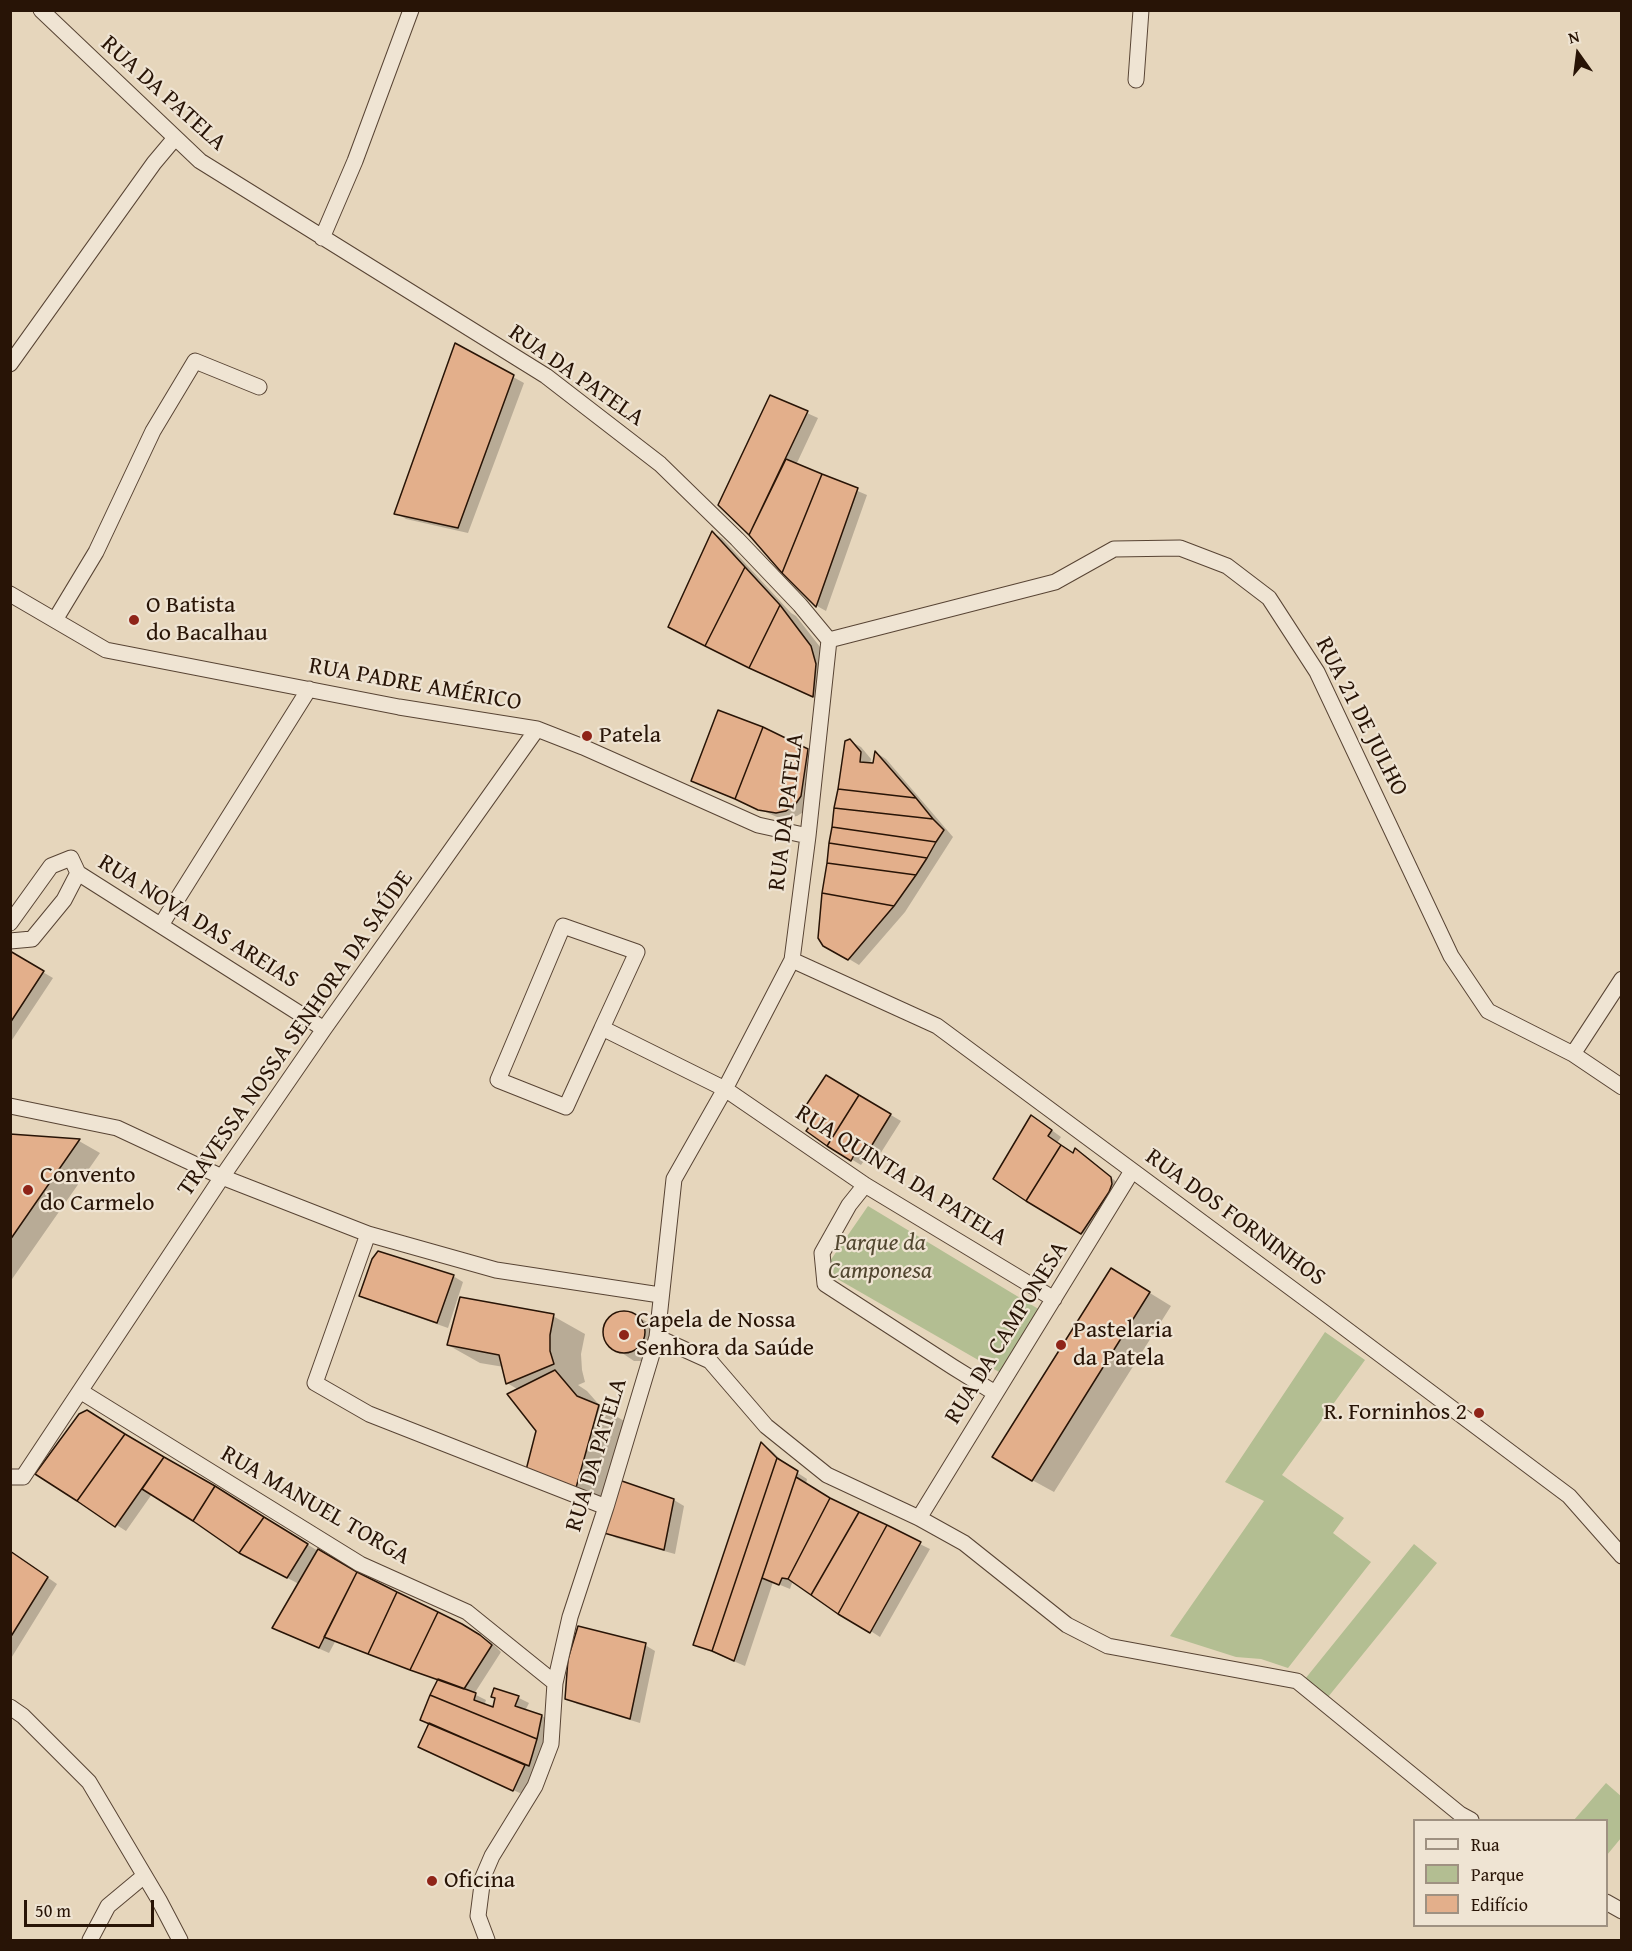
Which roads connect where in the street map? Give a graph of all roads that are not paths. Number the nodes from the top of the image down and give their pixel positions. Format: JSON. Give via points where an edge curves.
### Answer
{"nodes":[{"id":1,"x":40,"y":10,"type":"edge"},
{"id":2,"x":411,"y":10,"type":"edge"},
{"id":3,"x":1141,"y":10,"type":"edge"},
{"id":4,"x":1136,"y":80,"type":"dead end"},
{"id":5,"x":175,"y":138,"type":"junction"},
{"id":6,"x":322,"y":238,"type":"junction"},
{"id":7,"x":10,"y":364,"type":"edge"},
{"id":8,"x":259,"y":387,"type":"dead end"},
{"id":9,"x":10,"y":594,"type":"edge"},
{"id":10,"x":55,"y":620,"type":"junction"},
{"id":11,"x":829,"y":640,"type":"junction"},
{"id":12,"x":309,"y":689,"type":"junction"},
{"id":13,"x":537,"y":729,"type":"junction"},
{"id":14,"x":808,"y":836,"type":"junction"},
{"id":15,"x":78,"y":873,"type":"junction"},
{"id":16,"x":10,"y":923,"type":"edge"},
{"id":17,"x":160,"y":925,"type":"junction"},
{"id":18,"x":10,"y":941,"type":"edge"},
{"id":19,"x":792,"y":960,"type":"junction"},
{"id":20,"x":1622,"y":979,"type":"edge"},
{"id":21,"x":602,"y":1028,"type":"junction"},
{"id":22,"x":324,"y":1029,"type":"junction"},
{"id":23,"x":1573,"y":1054,"type":"junction"},
{"id":24,"x":1622,"y":1087,"type":"edge"},
{"id":25,"x":725,"y":1089,"type":"junction"},
{"id":26,"x":10,"y":1106,"type":"edge"},
{"id":27,"x":1132,"y":1171,"type":"junction"},
{"id":28,"x":222,"y":1177,"type":"junction"},
{"id":29,"x":865,"y":1185,"type":"junction"},
{"id":30,"x":368,"y":1234,"type":"junction"},
{"id":31,"x":660,"y":1295,"type":"junction"},
{"id":32,"x":1054,"y":1299,"type":"junction"},
{"id":33,"x":657,"y":1337,"type":"junction"},
{"id":34,"x":80,"y":1391,"type":"junction"},
{"id":35,"x":995,"y":1393,"type":"junction"},
{"id":36,"x":10,"y":1477,"type":"edge"},
{"id":37,"x":606,"y":1507,"type":"junction"},
{"id":38,"x":919,"y":1518,"type":"junction"},
{"id":39,"x":1622,"y":1556,"type":"edge"},
{"id":40,"x":555,"y":1683,"type":"junction"},
{"id":41,"x":10,"y":1707,"type":"edge"},
{"id":42,"x":1468,"y":1819,"type":"edge"},
{"id":43,"x":144,"y":1876,"type":"junction"},
{"id":44,"x":1608,"y":1903,"type":"edge"},
{"id":45,"x":1622,"y":1911,"type":"edge"},
{"id":46,"x":90,"y":1941,"type":"edge"},
{"id":47,"x":180,"y":1941,"type":"edge"},
{"id":48,"x":487,"y":1941,"type":"edge"}],
"edges":[{"from":1,"to":5,"type":"street","name":"RUA DA PATELA"},
{"from":2,"to":6,"type":"street"},
{"from":3,"to":4,"type":"street"},
{"from":5,"to":6,"type":"street","name":"RUA DA PATELA","via":[[200,162]]},
{"from":5,"to":7,"type":"street"},
{"from":6,"to":11,"type":"street","name":"RUA DA PATELA","via":[[546,376],[660,464],[800,604]]},
{"from":8,"to":10,"type":"street","via":[[195,361],[153,431],[96,552]]},
{"from":9,"to":10,"type":"street","name":"RUA PADRE AMÉRICO"},
{"from":10,"to":12,"type":"street","name":"RUA PADRE AMÉRICO","via":[[106,650]]},
{"from":11,"to":14,"type":"street","name":"RUA DA PATELA"},
{"from":11,"to":23,"type":"street","name":"RUA 21 DE JULHO","via":[[1056,582],[1114,549],[1180,548],[1227,566],[1269,598],[1317,672],[1451,956],[1488,1011]]},
{"from":12,"to":13,"type":"street","name":"RUA PADRE AMÉRICO"},
{"from":12,"to":17,"type":"street"},
{"from":13,"to":14,"type":"street","name":"RUA PADRE AMÉRICO","via":[[758,825]]},
{"from":13,"to":22,"type":"street","name":"TRAVESSA NOSSA SENHORA DA SAÚDE"},
{"from":14,"to":19,"type":"street","name":"RUA DA PATELA"},
{"from":15,"to":16,"type":"street","name":"RUA NOVA DAS AREIAS","via":[[70,858],[51,866]]},
{"from":15,"to":17,"type":"street","name":"RUA NOVA DAS AREIAS"},
{"from":15,"to":18,"type":"street","name":"RUA NOVA DAS AREIAS","via":[[64,900],[32,939]]},
{"from":17,"to":22,"type":"street","name":"RUA NOVA DAS AREIAS"},
{"from":19,"to":25,"type":"street","name":"RUA DA PATELA"},
{"from":19,"to":27,"type":"street","name":"RUA DOS FORNINHOS","via":[[937,1026]]},
{"from":20,"to":23,"type":"street"},
{"from":21,"to":21,"type":"street","via":[[566,1107],[498,1080],[564,926],[637,952]]},
{"from":21,"to":25,"type":"street","name":"RUA QUINTA DA PATELA"},
{"from":22,"to":28,"type":"street","name":"TRAVESSA NOSSA SENHORA DA SAÚDE"},
{"from":23,"to":24,"type":"street","name":"RUA 21 DE JULHO"},
{"from":25,"to":29,"type":"street","name":"RUA QUINTA DA PATELA"},
{"from":25,"to":31,"type":"street","name":"RUA DA PATELA","via":[[674,1179]]},
{"from":26,"to":28,"type":"street","via":[[117,1128]]},
{"from":27,"to":32,"type":"street","name":"RUA DA CAMPONESA"},
{"from":27,"to":39,"type":"street","name":"RUA DOS FORNINHOS","via":[[1569,1496]]},
{"from":28,"to":30,"type":"street"},
{"from":28,"to":34,"type":"street","name":"TRAVESSA NOSSA SENHORA DA SAÚDE"},
{"from":29,"to":32,"type":"street","name":"RUA QUINTA DA PATELA"},
{"from":29,"to":35,"type":"street","via":[[822,1253],[825,1284]]},
{"from":30,"to":31,"type":"street","via":[[496,1270]]},
{"from":30,"to":37,"type":"street","via":[[315,1383],[369,1414]]},
{"from":31,"to":33,"type":"street","name":"RUA DA PATELA"},
{"from":32,"to":35,"type":"street","name":"RUA DA CAMPONESA"},
{"from":33,"to":37,"type":"street","name":"RUA DA PATELA"},
{"from":33,"to":38,"type":"street","via":[[710,1361],[766,1426],[827,1475]]},
{"from":34,"to":36,"type":"street","name":"TRAVESSA NOSSA SENHORA DA SAÚDE","via":[[22,1477]]},
{"from":34,"to":40,"type":"street","name":"RUA MANUEL TORGA","via":[[360,1564],[467,1612]]},
{"from":35,"to":38,"type":"street","name":"RUA DA CAMPONESA"},
{"from":37,"to":40,"type":"street","name":"RUA DA PATELA","via":[[570,1617]]},
{"from":38,"to":42,"type":"street","via":[[964,1543],[1067,1625],[1108,1646],[1296,1681]]},
{"from":40,"to":48,"type":"street","name":"RUA DA PATELA","via":[[551,1744],[535,1786],[483,1877],[478,1916]]},
{"from":41,"to":43,"type":"street","via":[[89,1782]]},
{"from":43,"to":46,"type":"street","via":[[108,1906]]},
{"from":43,"to":47,"type":"street"},
{"from":44,"to":45,"type":"street"}]}
